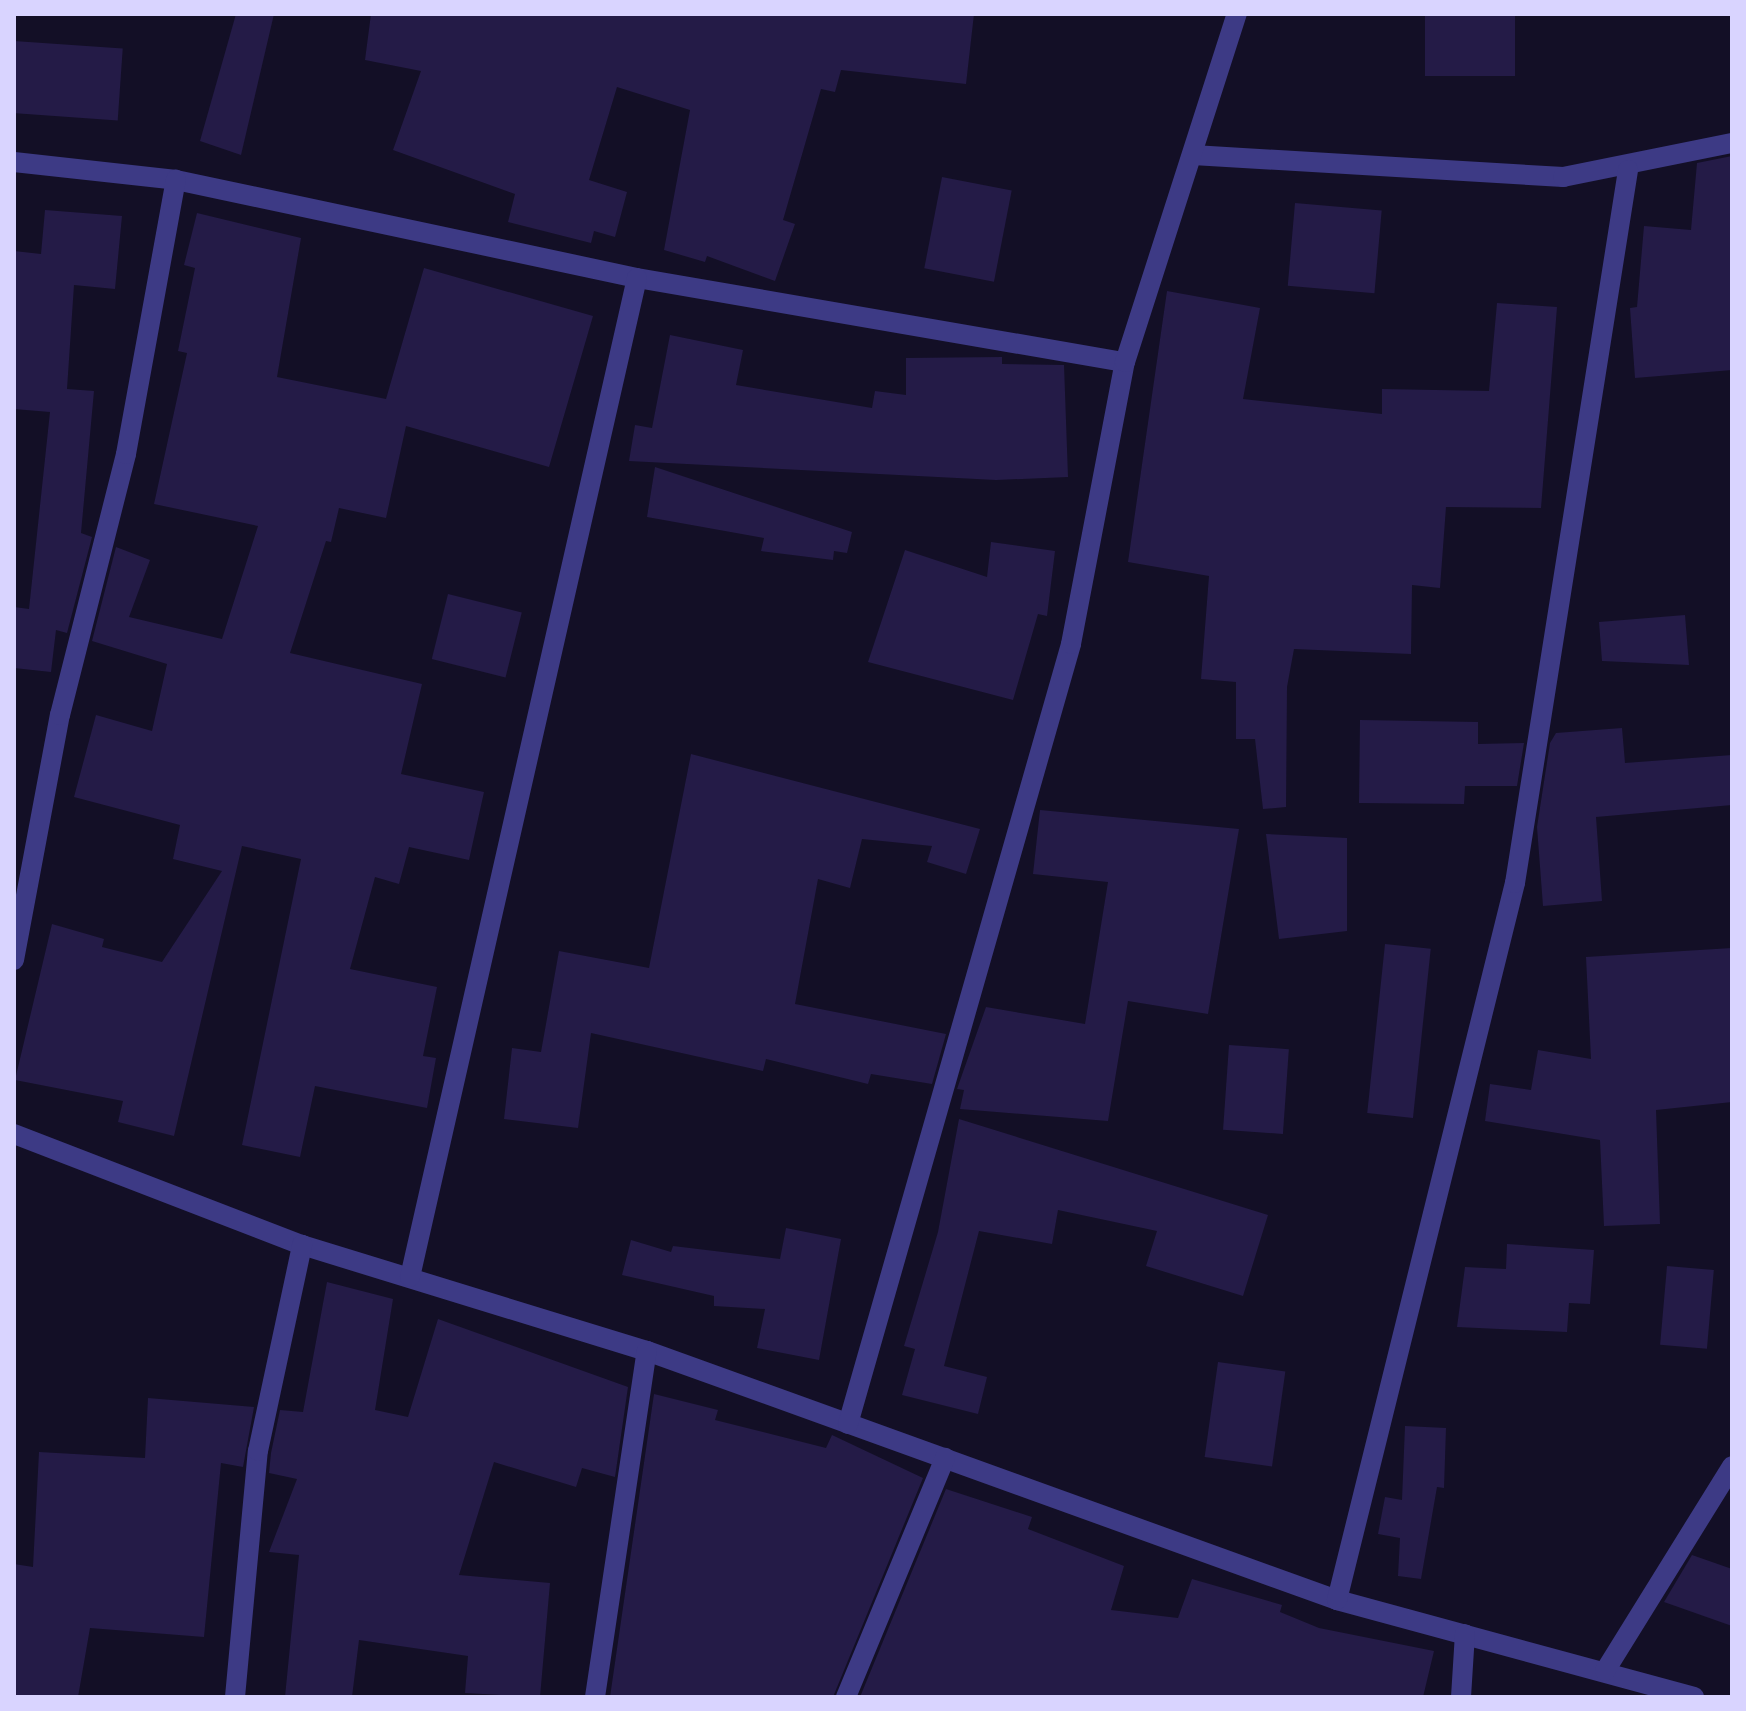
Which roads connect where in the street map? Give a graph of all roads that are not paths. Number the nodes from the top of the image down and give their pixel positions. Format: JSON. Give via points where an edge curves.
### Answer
{"nodes":[{"id":1,"x":1237,"y":14,"type":"edge"},
{"id":2,"x":1732,"y":143,"type":"edge"},
{"id":3,"x":1193,"y":155,"type":"junction"},
{"id":4,"x":14,"y":162,"type":"edge"},
{"id":5,"x":1628,"y":170,"type":"junction"},
{"id":6,"x":176,"y":180,"type":"junction"},
{"id":7,"x":637,"y":278,"type":"junction"},
{"id":8,"x":1125,"y":362,"type":"junction"},
{"id":9,"x":14,"y":960,"type":"edge"},
{"id":10,"x":14,"y":1134,"type":"edge"},
{"id":11,"x":302,"y":1245,"type":"junction"},
{"id":12,"x":410,"y":1277,"type":"junction"},
{"id":13,"x":647,"y":1351,"type":"junction"},
{"id":14,"x":848,"y":1424,"type":"junction"},
{"id":15,"x":945,"y":1458,"type":"junction"},
{"id":16,"x":1732,"y":1466,"type":"edge"},
{"id":17,"x":1337,"y":1600,"type":"junction"},
{"id":18,"x":1465,"y":1634,"type":"junction"},
{"id":19,"x":1605,"y":1671,"type":"junction"},
{"id":20,"x":235,"y":1697,"type":"edge"},
{"id":21,"x":595,"y":1697,"type":"edge"},
{"id":22,"x":846,"y":1697,"type":"edge"},
{"id":23,"x":1461,"y":1697,"type":"edge"},
{"id":24,"x":1694,"y":1697,"type":"edge"}],
"edges":[{"from":1,"to":3,"type":"street"},
{"from":2,"to":5,"type":"street"},
{"from":3,"to":5,"type":"street","via":[[1563,177]]},
{"from":3,"to":8,"type":"street"},
{"from":4,"to":6,"type":"street"},
{"from":5,"to":17,"type":"street","via":[[1515,883]]},
{"from":6,"to":7,"type":"street"},
{"from":6,"to":9,"type":"street","via":[[126,454],[60,715]]},
{"from":7,"to":8,"type":"street"},
{"from":7,"to":12,"type":"street"},
{"from":8,"to":14,"type":"street","via":[[1071,644]]},
{"from":10,"to":11,"type":"street"},
{"from":11,"to":12,"type":"street"},
{"from":11,"to":20,"type":"street","via":[[258,1451]]},
{"from":12,"to":13,"type":"street"},
{"from":13,"to":14,"type":"street"},
{"from":13,"to":21,"type":"street"},
{"from":14,"to":15,"type":"street"},
{"from":15,"to":17,"type":"street"},
{"from":15,"to":22,"type":"street"},
{"from":16,"to":19,"type":"street"},
{"from":17,"to":18,"type":"street"},
{"from":18,"to":19,"type":"street"},
{"from":18,"to":23,"type":"street"},
{"from":19,"to":24,"type":"street"}]}
